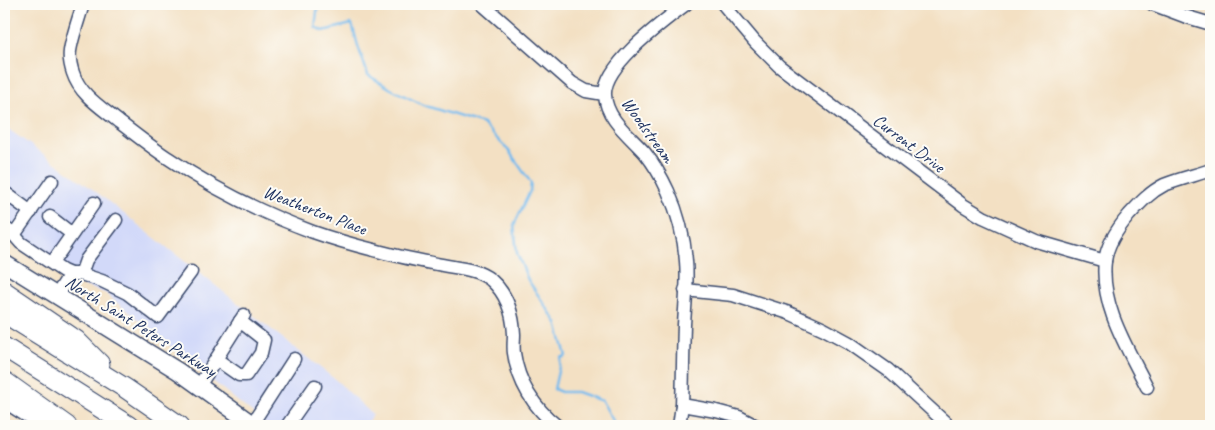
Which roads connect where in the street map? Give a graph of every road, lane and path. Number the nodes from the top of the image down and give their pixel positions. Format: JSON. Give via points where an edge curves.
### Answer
{"nodes":[{"id":1,"x":83,"y":4,"type":"edge"},
{"id":2,"x":482,"y":4,"type":"edge"},
{"id":3,"x":686,"y":4,"type":"edge"},
{"id":4,"x":722,"y":4,"type":"edge"},
{"id":5,"x":1152,"y":4,"type":"edge"},
{"id":6,"x":1211,"y":24,"type":"edge"},
{"id":7,"x":604,"y":94,"type":"junction"},
{"id":8,"x":1211,"y":170,"type":"edge"},
{"id":9,"x":52,"y":181,"type":"dead end"},
{"id":10,"x":4,"y":192,"type":"edge"},
{"id":11,"x":94,"y":203,"type":"dead end"},
{"id":12,"x":31,"y":212,"type":"junction"},
{"id":13,"x":50,"y":217,"type":"dead end"},
{"id":14,"x":116,"y":220,"type":"dead end"},
{"id":15,"x":9,"y":231,"type":"edge"},
{"id":16,"x":72,"y":234,"type":"junction"},
{"id":17,"x":1105,"y":261,"type":"junction"},
{"id":18,"x":4,"y":263,"type":"edge"},
{"id":19,"x":52,"y":263,"type":"junction"},
{"id":20,"x":191,"y":272,"type":"dead end"},
{"id":21,"x":76,"y":274,"type":"junction"},
{"id":22,"x":685,"y":290,"type":"junction"},
{"id":23,"x":4,"y":291,"type":"edge"},
{"id":24,"x":56,"y":296,"type":"junction"},
{"id":25,"x":4,"y":313,"type":"edge"},
{"id":26,"x":4,"y":347,"type":"edge"},
{"id":27,"x":216,"y":359,"type":"junction"},
{"id":28,"x":294,"y":359,"type":"dead end"},
{"id":29,"x":4,"y":380,"type":"edge"},
{"id":30,"x":199,"y":386,"type":"junction"},
{"id":31,"x":315,"y":386,"type":"dead end"},
{"id":32,"x":1147,"y":387,"type":"dead end"},
{"id":33,"x":124,"y":388,"type":"junction"},
{"id":34,"x":4,"y":399,"type":"edge"},
{"id":35,"x":682,"y":405,"type":"junction"},
{"id":36,"x":254,"y":425,"type":"edge"},
{"id":37,"x":46,"y":426,"type":"edge"},
{"id":38,"x":66,"y":426,"type":"edge"},
{"id":39,"x":129,"y":426,"type":"edge"},
{"id":40,"x":180,"y":426,"type":"edge"},
{"id":41,"x":287,"y":426,"type":"edge"},
{"id":42,"x":557,"y":426,"type":"edge"},
{"id":43,"x":679,"y":426,"type":"edge"},
{"id":44,"x":756,"y":426,"type":"edge"},
{"id":45,"x":949,"y":426,"type":"edge"}],
"edges":[{"from":1,"to":42,"type":"street","name":"Weatherton Place","via":[[70,52],[74,76],[81,89],[167,158],[234,197],[313,232],[404,258],[468,269],[490,279],[503,292],[511,311],[514,353],[523,385],[528,395]]},
{"from":2,"to":7,"type":"street","via":[[572,83],[586,91]]},
{"from":3,"to":7,"type":"street","name":"Woodstream","via":[[615,67]]},
{"from":4,"to":17,"type":"street","name":"Current Drive","via":[[779,66],[963,206],[1036,241]]},
{"from":5,"to":6,"type":"street"},
{"from":7,"to":22,"type":"street","name":"Woodstream","via":[[613,117],[645,153],[668,192],[683,238]]},
{"from":8,"to":17,"type":"street","via":[[1164,185],[1147,196],[1120,225],[1110,241]]},
{"from":9,"to":12,"type":"street"},
{"from":10,"to":12,"type":"street"},
{"from":11,"to":16,"type":"street"},
{"from":12,"to":15,"type":"street"},
{"from":13,"to":16,"type":"street"},
{"from":14,"to":21,"type":"street"},
{"from":15,"to":19,"type":"street"},
{"from":16,"to":19,"type":"street"},
{"from":17,"to":32,"type":"street","via":[[1105,285],[1114,320]]},
{"from":18,"to":24,"type":"main road","name":"North Saint Peters Parkway"},
{"from":19,"to":21,"type":"street"},
{"from":20,"to":21,"type":"street","via":[[158,317],[127,293],[102,281]]},
{"from":21,"to":24,"type":"street"},
{"from":22,"to":35,"type":"street","name":"Woodstream"},
{"from":22,"to":45,"type":"street","via":[[733,295],[789,313],[824,329],[888,370]]},
{"from":23,"to":33,"type":"highway","via":[[76,340]]},
{"from":24,"to":30,"type":"main road","name":"North Saint Peters Parkway"},
{"from":25,"to":33,"type":"highway"},
{"from":26,"to":39,"type":"highway"},
{"from":27,"to":27,"type":"street","via":[[242,318],[264,340],[261,353],[246,374],[240,374]]},
{"from":27,"to":30,"type":"street"},
{"from":28,"to":36,"type":"street"},
{"from":29,"to":38,"type":"highway"},
{"from":30,"to":36,"type":"main road","name":"North Saint Peters Parkway"},
{"from":31,"to":41,"type":"street"},
{"from":33,"to":40,"type":"highway"},
{"from":34,"to":37,"type":"main road"},
{"from":35,"to":43,"type":"street","name":"Woodstream"},
{"from":35,"to":44,"type":"street","via":[[716,410]]}]}
